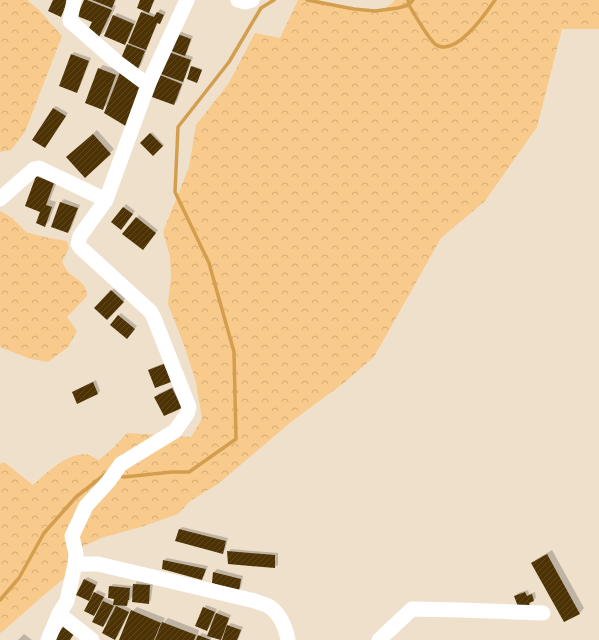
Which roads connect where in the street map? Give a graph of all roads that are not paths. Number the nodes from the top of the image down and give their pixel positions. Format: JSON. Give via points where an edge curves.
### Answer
{"nodes":[{"id":1,"x":74,"y":0,"type":"edge"},
{"id":2,"x":187,"y":0,"type":"edge"},
{"id":3,"x":238,"y":0,"type":"edge"},
{"id":4,"x":252,"y":0,"type":"edge"},
{"id":5,"x":148,"y":86,"type":"junction"},
{"id":6,"x":0,"y":199,"type":"edge"},
{"id":7,"x":106,"y":200,"type":"junction"},
{"id":8,"x":75,"y":564,"type":"junction"},
{"id":9,"x":543,"y":613,"type":"dead end"},
{"id":10,"x":59,"y":614,"type":"junction"},
{"id":11,"x":48,"y":640,"type":"edge"},
{"id":12,"x":92,"y":640,"type":"edge"},
{"id":13,"x":288,"y":640,"type":"edge"},
{"id":14,"x":379,"y":640,"type":"edge"}],
"edges":[{"from":1,"to":5,"type":"street","via":[[70,21],[116,62]]},
{"from":2,"to":5,"type":"street"},
{"from":3,"to":4,"type":"street"},
{"from":5,"to":7,"type":"street"},
{"from":6,"to":7,"type":"street","via":[[34,169],[39,168]]},
{"from":7,"to":8,"type":"street","via":[[80,236],[78,244],[151,312],[189,407],[175,431],[121,464],[86,506],[72,536],[76,554]]},
{"from":8,"to":10,"type":"street","via":[[66,601]]},
{"from":8,"to":13,"type":"street","via":[[98,564],[255,601],[270,607],[280,618]]},
{"from":9,"to":14,"type":"street","via":[[412,609]]},
{"from":10,"to":11,"type":"street"},
{"from":10,"to":12,"type":"street"}]}
